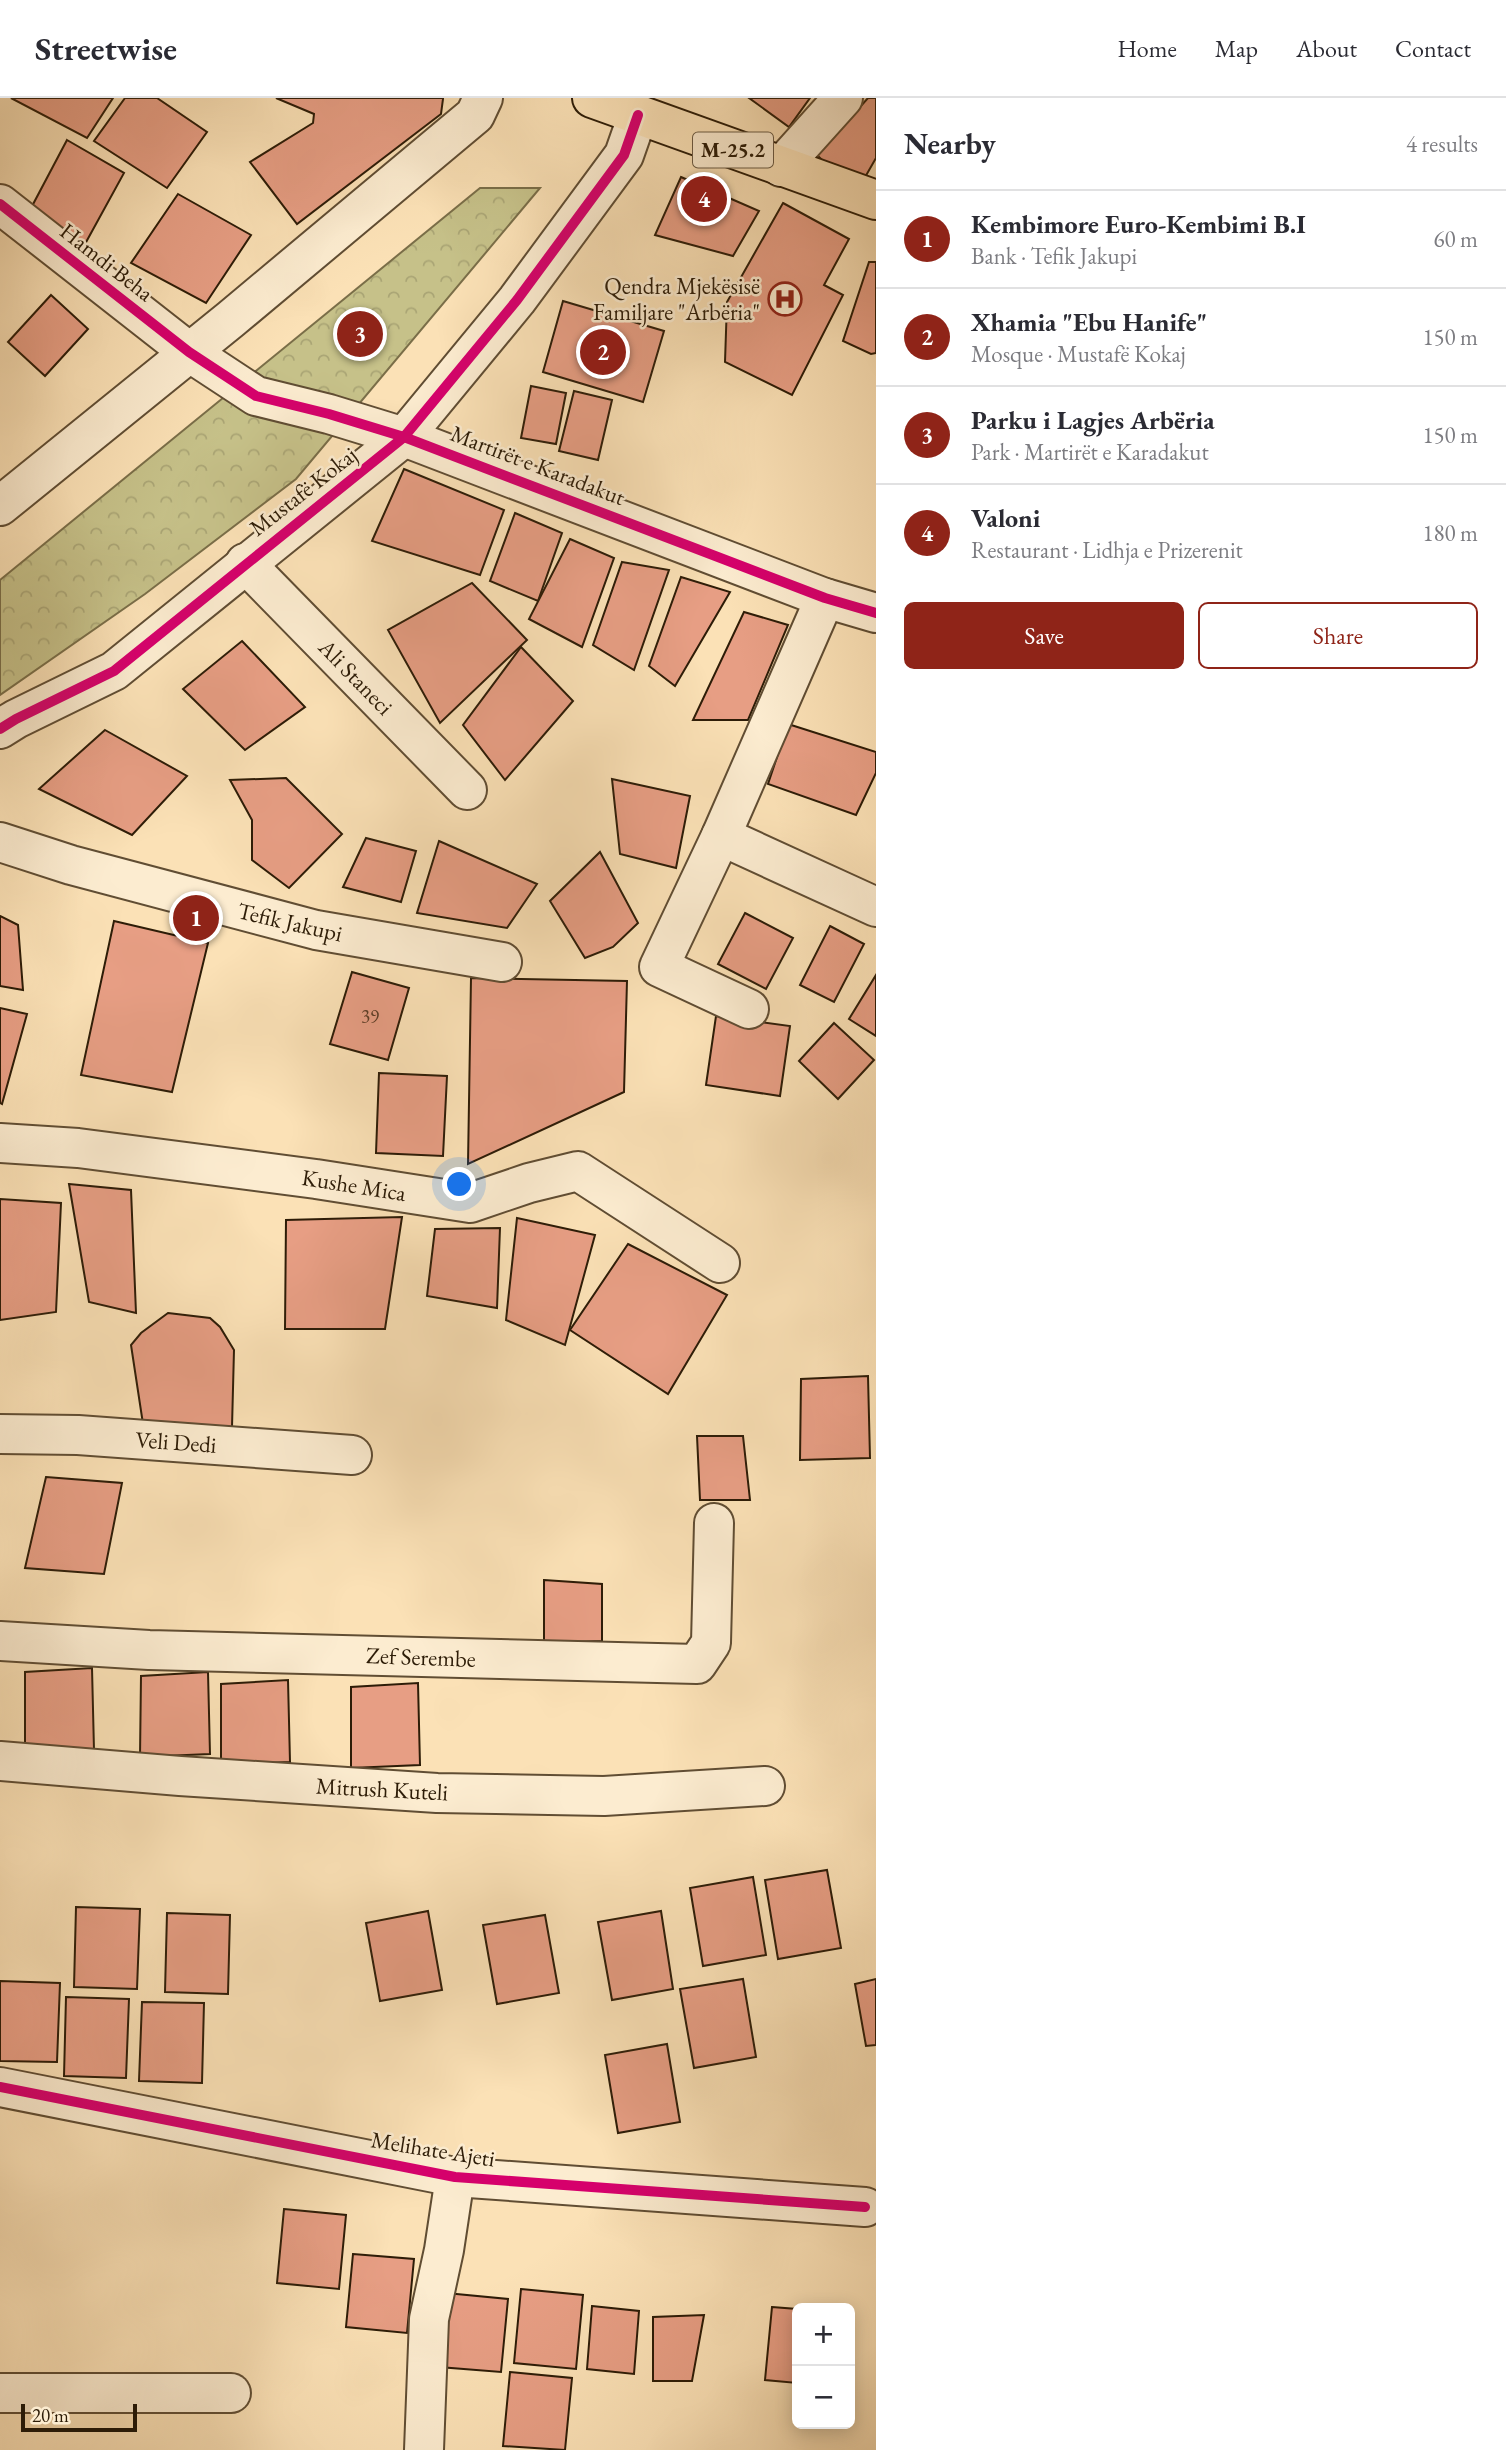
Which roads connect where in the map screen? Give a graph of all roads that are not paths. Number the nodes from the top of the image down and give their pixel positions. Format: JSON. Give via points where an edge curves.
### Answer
{"nodes":[{"id":1,"x":483,"y":98,"type":"edge"},
{"id":2,"x":592,"y":98,"type":"edge"},
{"id":3,"x":843,"y":98,"type":"edge"},
{"id":4,"x":638,"y":115,"type":"junction"},
{"id":5,"x":781,"y":167,"type":"junction"},
{"id":6,"x":876,"y":200,"type":"edge"},
{"id":7,"x":0,"y":204,"type":"edge"},
{"id":8,"x":189,"y":352,"type":"junction"},
{"id":9,"x":404,"y":437,"type":"junction"},
{"id":10,"x":0,"y":506,"type":"edge"},
{"id":11,"x":245,"y":563,"type":"junction"},
{"id":12,"x":825,"y":598,"type":"junction"},
{"id":13,"x":876,"y":613,"type":"edge"},
{"id":14,"x":0,"y":729,"type":"edge"},
{"id":15,"x":467,"y":790,"type":"dead end"},
{"id":16,"x":721,"y":836,"type":"junction"},
{"id":17,"x":0,"y":842,"type":"edge"},
{"id":18,"x":876,"y":907,"type":"edge"},
{"id":19,"x":502,"y":962,"type":"dead end"},
{"id":20,"x":748,"y":1009,"type":"dead end"},
{"id":21,"x":0,"y":1143,"type":"edge"},
{"id":22,"x":720,"y":1263,"type":"dead end"},
{"id":23,"x":0,"y":1434,"type":"edge"},
{"id":24,"x":352,"y":1455,"type":"dead end"},
{"id":25,"x":715,"y":1523,"type":"dead end"},
{"id":26,"x":0,"y":1642,"type":"edge"},
{"id":27,"x":0,"y":1760,"type":"edge"},
{"id":28,"x":765,"y":1786,"type":"dead end"},
{"id":29,"x":0,"y":2087,"type":"edge"},
{"id":30,"x":455,"y":2178,"type":"junction"},
{"id":31,"x":866,"y":2207,"type":"dead end"},
{"id":32,"x":0,"y":2393,"type":"edge"},
{"id":33,"x":232,"y":2393,"type":"dead end"},
{"id":34,"x":424,"y":2450,"type":"edge"}],
"edges":[{"from":1,"to":8,"type":"street","via":[[475,116]]},
{"from":2,"to":4,"type":"main road","number":"M-25.2"},
{"from":3,"to":5,"type":"street"},
{"from":4,"to":5,"type":"main road","number":"M-25.2"},
{"from":4,"to":9,"type":"street","name":"Mustafë Kokaj","via":[[624,155],[517,300]]},
{"from":5,"to":6,"type":"main road","number":"M-25.2"},
{"from":7,"to":8,"type":"street","name":"Hamdi Beha"},
{"from":8,"to":9,"type":"street","name":"Martirët e Karadakut","via":[[256,396]]},
{"from":8,"to":10,"type":"street"},
{"from":9,"to":11,"type":"street","name":"Mustafë Kokaj"},
{"from":9,"to":12,"type":"street","name":"Martirët e Karadakut"},
{"from":11,"to":14,"type":"street","name":"Mustafë Kokaj","via":[[114,671]]},
{"from":11,"to":15,"type":"street","name":"Ali Staneci"},
{"from":12,"to":13,"type":"street","name":"Martirët e Karadakut"},
{"from":12,"to":16,"type":"street"},
{"from":16,"to":18,"type":"street"},
{"from":16,"to":20,"type":"street","via":[[659,967]]},
{"from":17,"to":19,"type":"street","name":"Tefik Jakupi","via":[[316,930]]},
{"from":21,"to":22,"type":"street","name":"Kushe Mica","via":[[78,1148],[470,1203],[578,1171]]},
{"from":23,"to":24,"type":"street","name":"Veli Dedi","via":[[78,1435]]},
{"from":25,"to":26,"type":"street","name":"Zef Serembe","via":[[711,1643],[697,1664]]},
{"from":27,"to":28,"type":"street","name":"Mitrush Kuteli","via":[[438,1793],[604,1796]]},
{"from":29,"to":30,"type":"street","name":"Melihate Ajeti"},
{"from":30,"to":31,"type":"street","name":"Melihate Ajeti"},
{"from":30,"to":34,"type":"street","name":"Melihate Ajeti","via":[[429,2319]]},
{"from":32,"to":33,"type":"street"}]}
